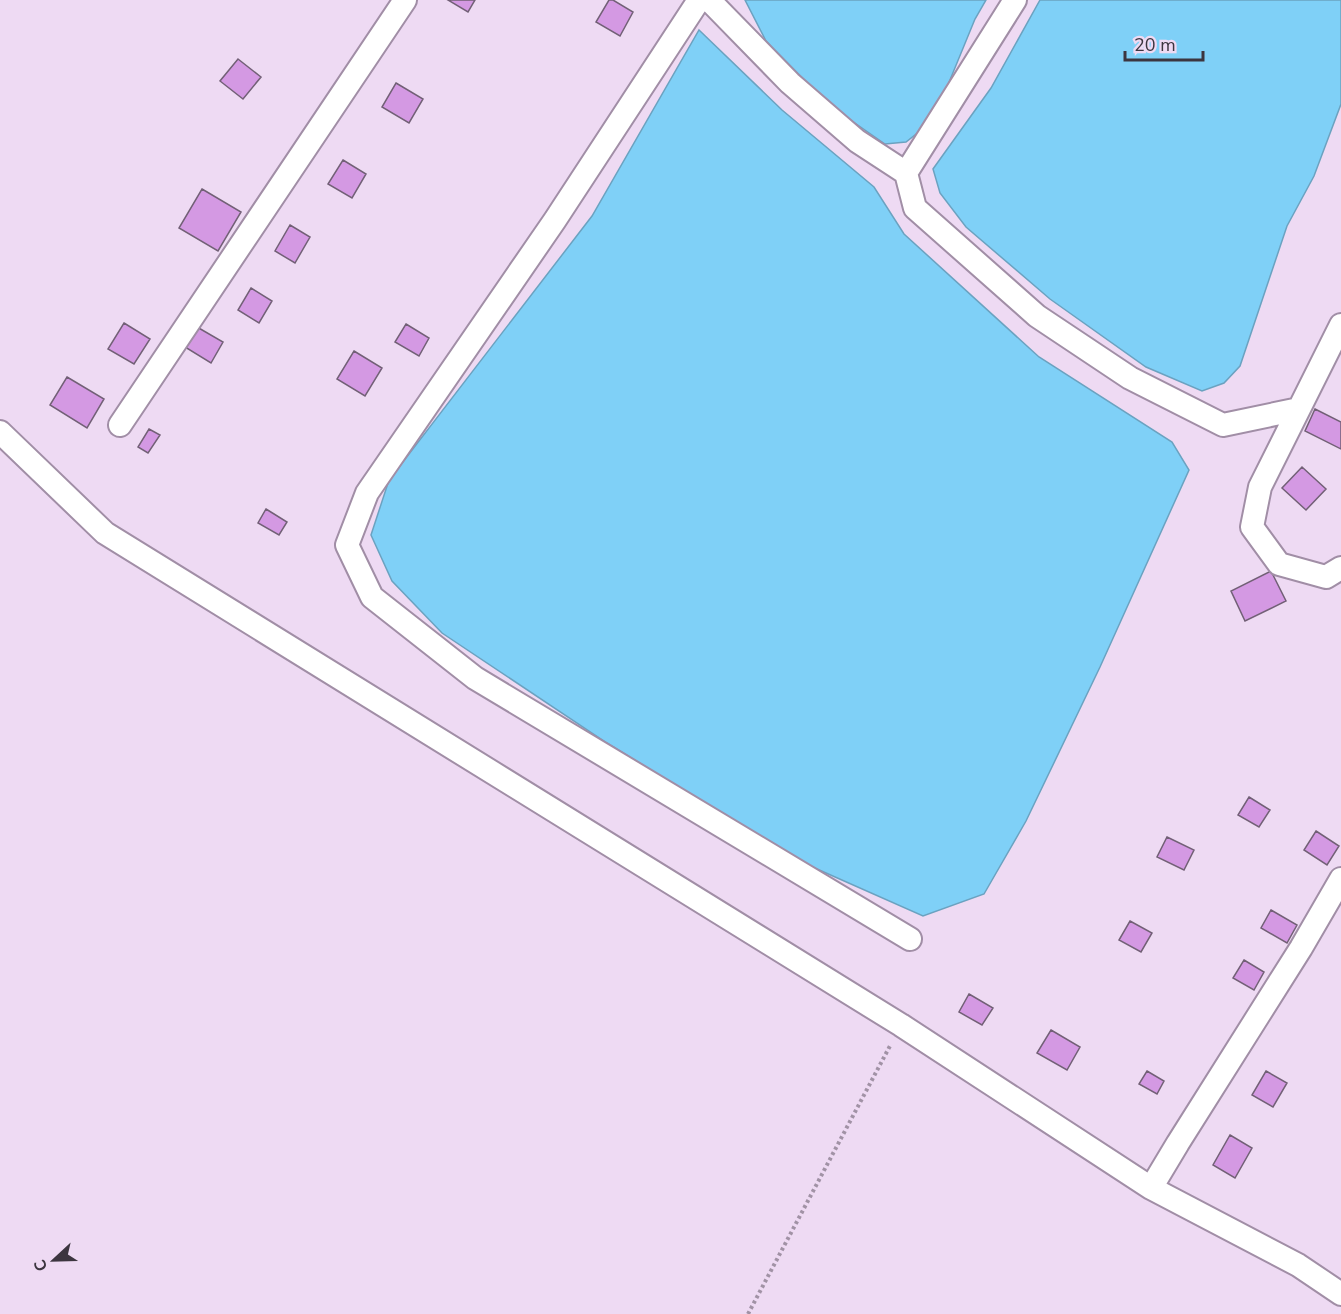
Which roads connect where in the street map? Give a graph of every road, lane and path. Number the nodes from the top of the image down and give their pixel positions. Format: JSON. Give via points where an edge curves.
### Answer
{"nodes":[{"id":1,"x":405,"y":0,"type":"edge"},
{"id":2,"x":699,"y":0,"type":"edge"},
{"id":3,"x":709,"y":0,"type":"edge"},
{"id":4,"x":1015,"y":0,"type":"edge"},
{"id":5,"x":906,"y":173,"type":"junction"},
{"id":6,"x":1341,"y":325,"type":"edge"},
{"id":7,"x":1299,"y":409,"type":"junction"},
{"id":8,"x":120,"y":425,"type":"dead end"},
{"id":9,"x":0,"y":432,"type":"edge"},
{"id":10,"x":1341,"y":568,"type":"edge"},
{"id":11,"x":1341,"y":879,"type":"edge"},
{"id":12,"x":910,"y":939,"type":"dead end"},
{"id":13,"x":901,"y":1024,"type":"junction"},
{"id":14,"x":1155,"y":1182,"type":"junction"},
{"id":15,"x":1341,"y":1294,"type":"edge"},
{"id":16,"x":748,"y":1314,"type":"edge"}],
"edges":[{"from":1,"to":8,"type":"street"},
{"from":2,"to":12,"type":"street","via":[[555,220],[367,493],[347,545],[372,597],[475,678]]},
{"from":3,"to":5,"type":"street","via":[[856,141]]},
{"from":4,"to":5,"type":"street"},
{"from":5,"to":7,"type":"street","via":[[915,208],[1037,316],[1130,378],[1223,425]]},
{"from":6,"to":7,"type":"street"},
{"from":7,"to":10,"type":"street","via":[[1260,488],[1251,527],[1279,564],[1326,577]]},
{"from":9,"to":13,"type":"street","via":[[105,533]]},
{"from":11,"to":14,"type":"street"},
{"from":13,"to":14,"type":"street"},
{"from":13,"to":16,"type":"path"},
{"from":14,"to":15,"type":"street"}]}
